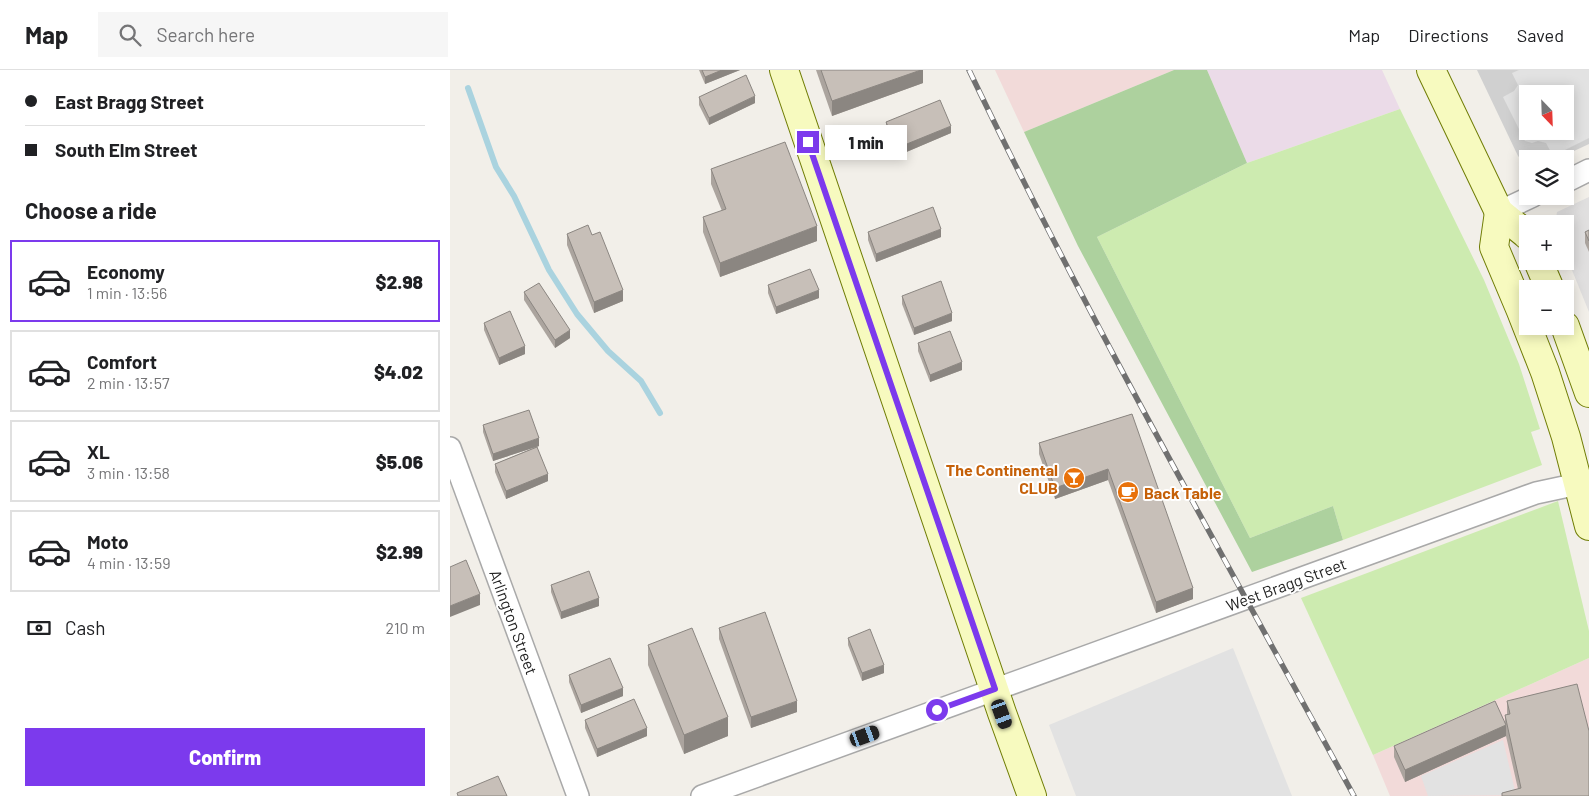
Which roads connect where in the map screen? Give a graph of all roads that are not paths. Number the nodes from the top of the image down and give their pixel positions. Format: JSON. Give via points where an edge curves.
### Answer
{"nodes":[{"id":1,"x":784,"y":70,"type":"edge"},
{"id":2,"x":1431,"y":70,"type":"edge"},
{"id":3,"x":1589,"y":170,"type":"edge"},
{"id":4,"x":1574,"y":178,"type":"edge"},
{"id":5,"x":1519,"y":203,"type":"edge"},
{"id":6,"x":1499,"y":212,"type":"junction"},
{"id":7,"x":1519,"y":228,"type":"edge"},
{"id":8,"x":1568,"y":335,"type":"edge"},
{"id":9,"x":1589,"y":392,"type":"edge"},
{"id":10,"x":450,"y":448,"type":"edge"},
{"id":11,"x":1578,"y":484,"type":"junction"},
{"id":12,"x":1589,"y":526,"type":"edge"},
{"id":13,"x":995,"y":689,"type":"junction"},
{"id":14,"x":578,"y":796,"type":"edge"},
{"id":15,"x":702,"y":796,"type":"edge"},
{"id":16,"x":1032,"y":796,"type":"edge"}],
"edges":[{"from":1,"to":13,"type":"street"},
{"from":2,"to":6,"type":"street"},
{"from":3,"to":4,"type":"street"},
{"from":5,"to":6,"type":"street"},
{"from":6,"to":7,"type":"street"},
{"from":6,"to":11,"type":"street","via":[[1494,248],[1545,372]]},
{"from":8,"to":9,"type":"street"},
{"from":10,"to":14,"type":"street","name":"Arlington Street"},
{"from":11,"to":12,"type":"street"},
{"from":11,"to":13,"type":"street","name":"West Bragg Street","via":[[1536,493]]},
{"from":13,"to":15,"type":"street","name":"West Bragg Street"},
{"from":13,"to":16,"type":"street"}]}
